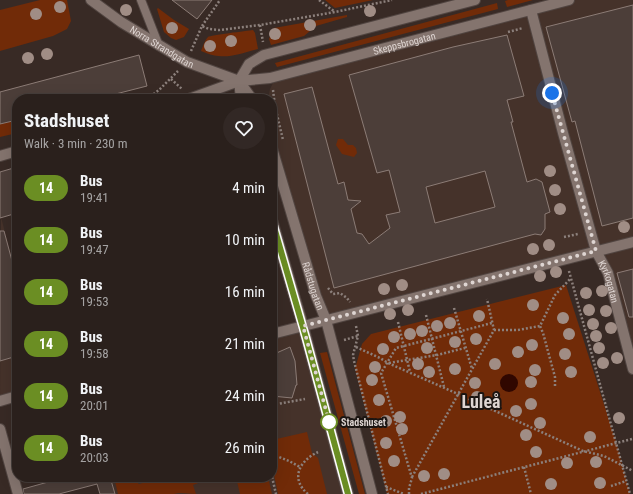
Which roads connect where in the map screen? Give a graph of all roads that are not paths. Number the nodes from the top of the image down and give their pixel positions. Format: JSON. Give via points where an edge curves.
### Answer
{"nodes":[{"id":1,"x":91,"y":0,"type":"edge"},
{"id":2,"x":141,"y":0,"type":"edge"},
{"id":3,"x":475,"y":0,"type":"edge"},
{"id":4,"x":569,"y":0,"type":"edge"},
{"id":5,"x":531,"y":10,"type":"junction"},
{"id":6,"x":159,"y":46,"type":"junction"},
{"id":7,"x":239,"y":81,"type":"junction"},
{"id":8,"x":203,"y":94,"type":"edge"},
{"id":9,"x":240,"y":94,"type":"edge"},
{"id":10,"x":248,"y":94,"type":"edge"},
{"id":11,"x":12,"y":152,"type":"edge"},
{"id":12,"x":0,"y":156,"type":"edge"},
{"id":13,"x":277,"y":165,"type":"edge"},
{"id":14,"x":277,"y":237,"type":"edge"},
{"id":15,"x":633,"y":242,"type":"edge"},
{"id":16,"x":596,"y":251,"type":"junction"},
{"id":17,"x":326,"y":320,"type":"junction"},
{"id":18,"x":303,"y":326,"type":"junction"},
{"id":19,"x":277,"y":333,"type":"edge"},
{"id":20,"x":633,"y":369,"type":"edge"},
{"id":21,"x":12,"y":397,"type":"edge"},
{"id":22,"x":0,"y":401,"type":"edge"},
{"id":23,"x":0,"y":428,"type":"edge"},
{"id":24,"x":12,"y":472,"type":"edge"},
{"id":25,"x":15,"y":482,"type":"edge"},
{"id":26,"x":18,"y":494,"type":"edge"},
{"id":27,"x":348,"y":494,"type":"edge"},
{"id":28,"x":372,"y":494,"type":"edge"}],
"edges":[{"from":1,"to":6,"type":"main road","name":"Norra Strandgatan"},
{"from":2,"to":6,"type":"lane"},
{"from":3,"to":7,"type":"main road","via":[[264,55],[249,64]]},
{"from":4,"to":5,"type":"main road","name":"Skeppsbrogatan"},
{"from":5,"to":7,"type":"main road","name":"Skeppsbrogatan","via":[[270,78]]},
{"from":5,"to":16,"type":"main road","name":"Kyrkogatan"},
{"from":6,"to":7,"type":"main road","name":"Norra Strandgatan","via":[[187,62]]},
{"from":7,"to":8,"type":"main road","name":"Skeppsbrogatan"},
{"from":7,"to":9,"type":"main road"},
{"from":7,"to":10,"type":"main road"},
{"from":11,"to":12,"type":"main road"},
{"from":13,"to":17,"type":"main road","name":"Rådstugatan","via":[[316,296]]},
{"from":14,"to":18,"type":"main road"},
{"from":15,"to":16,"type":"main road"},
{"from":16,"to":17,"type":"main road"},
{"from":16,"to":20,"type":"main road","name":"Kyrkogatan","via":[[608,273]]},
{"from":17,"to":18,"type":"main road"},
{"from":17,"to":28,"type":"main road","name":"Rådstugatan"},
{"from":18,"to":19,"type":"main road"},
{"from":18,"to":27,"type":"main road"},
{"from":21,"to":22,"type":"main road"},
{"from":23,"to":24,"type":"main road"},
{"from":25,"to":26,"type":"main road"}]}
